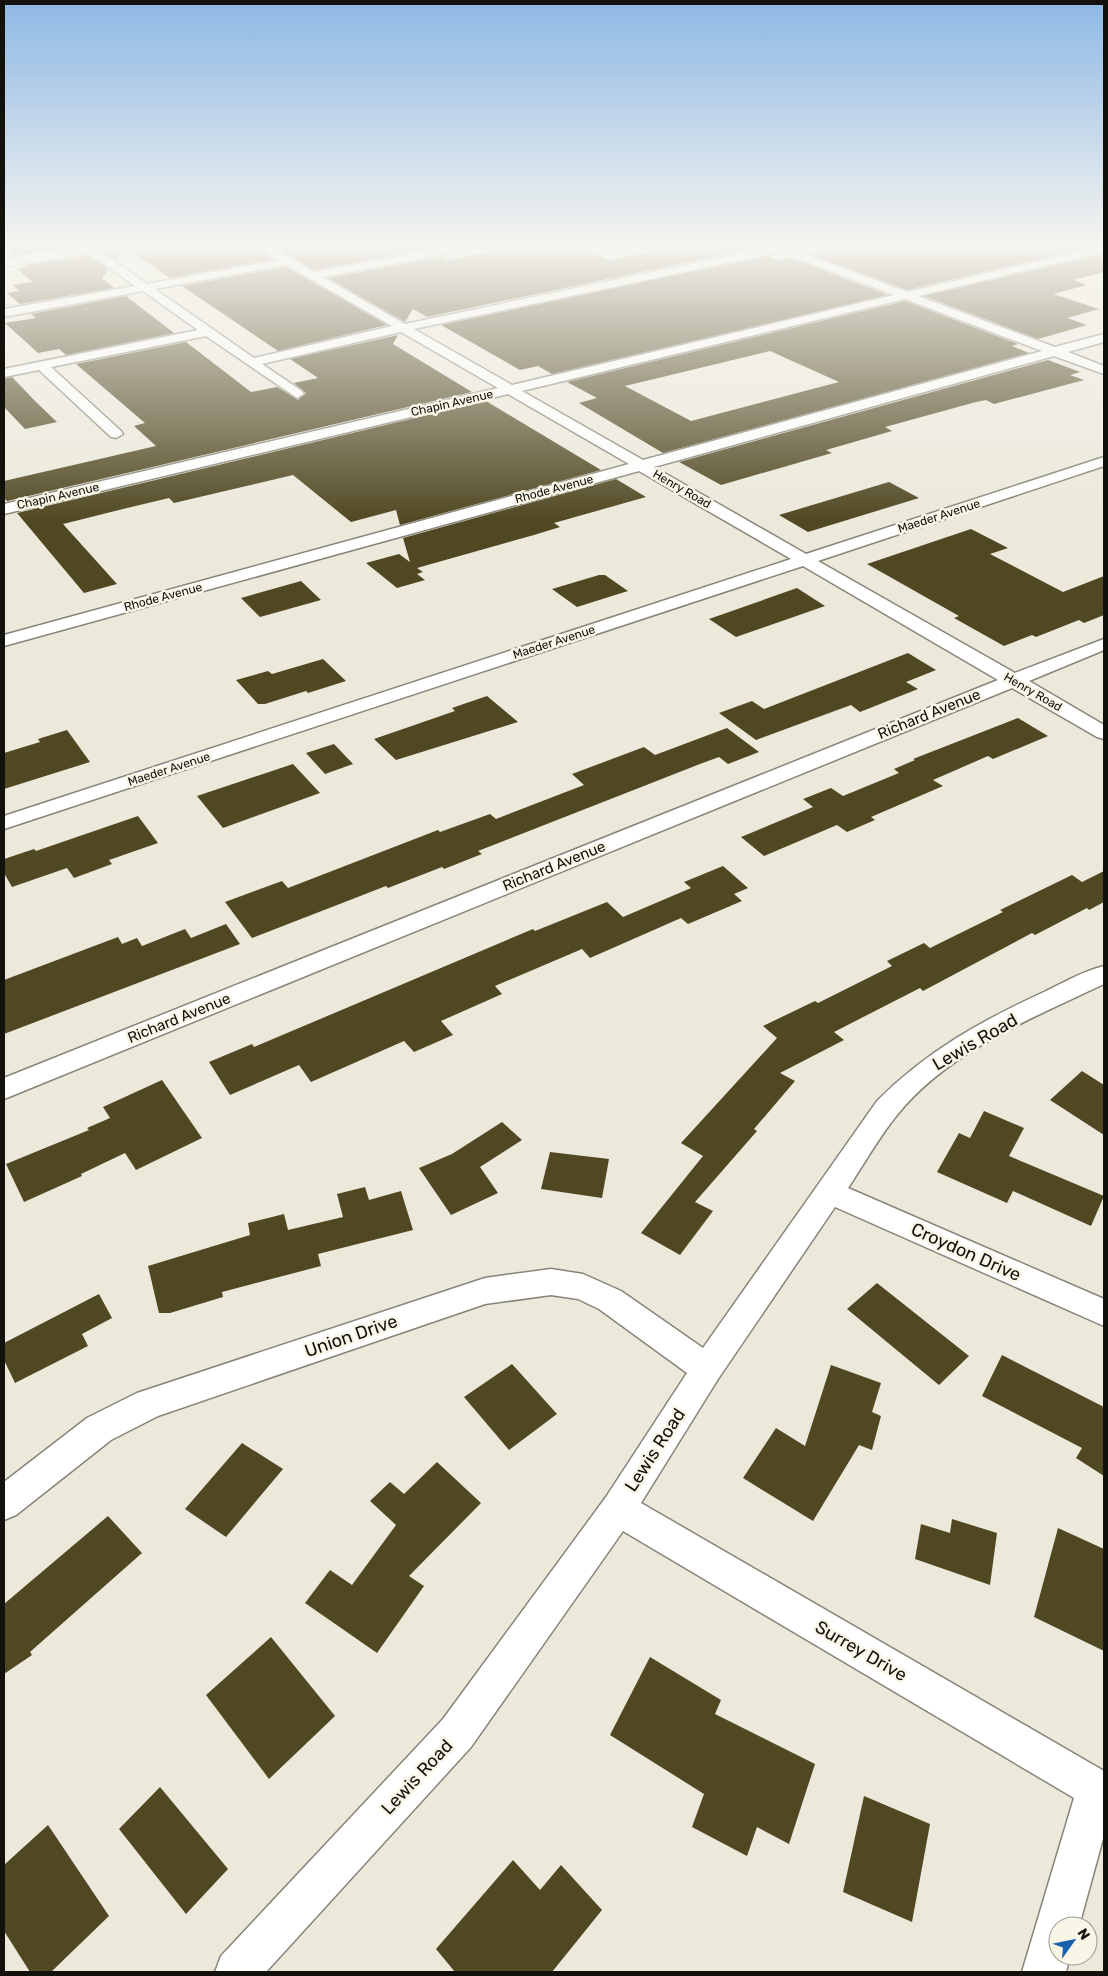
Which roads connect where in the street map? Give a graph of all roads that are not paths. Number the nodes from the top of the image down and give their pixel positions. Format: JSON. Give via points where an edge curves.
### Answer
{"nodes":[{"id":1,"x":182,"y":337,"type":"edge"},
{"id":2,"x":216,"y":337,"type":"edge"},
{"id":3,"x":363,"y":337,"type":"edge"},
{"id":4,"x":420,"y":337,"type":"edge"},
{"id":5,"x":731,"y":337,"type":"edge"},
{"id":6,"x":1016,"y":337,"type":"edge"},
{"id":7,"x":1104,"y":338,"type":"edge"},
{"id":8,"x":1055,"y":352,"type":"junction"},
{"id":9,"x":252,"y":362,"type":"junction"},
{"id":10,"x":41,"y":365,"type":"junction"},
{"id":11,"x":1104,"y":370,"type":"edge"},
{"id":12,"x":4,"y":372,"type":"edge"},
{"id":13,"x":510,"y":389,"type":"junction"},
{"id":14,"x":297,"y":394,"type":"dead end"},
{"id":15,"x":116,"y":434,"type":"dead end"},
{"id":16,"x":1104,"y":461,"type":"edge"},
{"id":17,"x":642,"y":465,"type":"junction"},
{"id":18,"x":4,"y":509,"type":"edge"},
{"id":19,"x":805,"y":560,"type":"junction"},
{"id":20,"x":4,"y":641,"type":"edge"},
{"id":21,"x":1104,"y":644,"type":"edge"},
{"id":22,"x":1014,"y":680,"type":"junction"},
{"id":23,"x":1104,"y":733,"type":"edge"},
{"id":24,"x":4,"y":823,"type":"edge"},
{"id":25,"x":1104,"y":974,"type":"edge"},
{"id":26,"x":4,"y":1089,"type":"edge"},
{"id":27,"x":828,"y":1192,"type":"junction"},
{"id":28,"x":1104,"y":1313,"type":"edge"},
{"id":29,"x":707,"y":1369,"type":"junction"},
{"id":30,"x":4,"y":1503,"type":"edge"},
{"id":31,"x":618,"y":1509,"type":"junction"},
{"id":32,"x":1101,"y":1791,"type":"edge"},
{"id":33,"x":236,"y":1972,"type":"edge"},
{"id":34,"x":1044,"y":1972,"type":"edge"}],
"edges":[{"from":1,"to":10,"type":"street"},
{"from":2,"to":9,"type":"street"},
{"from":3,"to":9,"type":"street"},
{"from":4,"to":13,"type":"street","name":"Henry Road"},
{"from":5,"to":13,"type":"street","name":"Chapin Avenue"},
{"from":6,"to":8,"type":"street"},
{"from":7,"to":8,"type":"street","name":"Rhode Avenue"},
{"from":8,"to":11,"type":"street"},
{"from":8,"to":17,"type":"street","name":"Rhode Avenue"},
{"from":9,"to":14,"type":"street"},
{"from":10,"to":12,"type":"street"},
{"from":10,"to":15,"type":"street"},
{"from":13,"to":17,"type":"street","name":"Henry Road"},
{"from":13,"to":18,"type":"street","name":"Chapin Avenue"},
{"from":16,"to":19,"type":"street","name":"Maeder Avenue"},
{"from":17,"to":19,"type":"street","name":"Henry Road"},
{"from":17,"to":20,"type":"street","name":"Rhode Avenue"},
{"from":19,"to":22,"type":"street","name":"Henry Road"},
{"from":19,"to":24,"type":"street","name":"Maeder Avenue"},
{"from":21,"to":22,"type":"street","name":"Richard Avenue"},
{"from":22,"to":23,"type":"street","name":"Henry Road"},
{"from":22,"to":26,"type":"street","name":"Richard Avenue"},
{"from":25,"to":27,"type":"street","name":"Lewis Road","via":[[1029,1010],[952,1052],[925,1071],[888,1108]]},
{"from":27,"to":28,"type":"street","name":"Croydon Drive"},
{"from":27,"to":29,"type":"street","name":"Lewis Road"},
{"from":29,"to":30,"type":"street","name":"Union Drive","via":[[610,1300],[583,1287],[551,1282],[485,1291],[149,1404],[99,1429]]},
{"from":29,"to":31,"type":"street","name":"Lewis Road"},
{"from":31,"to":32,"type":"street","name":"Surrey Drive"},
{"from":31,"to":33,"type":"street","name":"Lewis Road","via":[[457,1733]]},
{"from":32,"to":34,"type":"street"}]}
